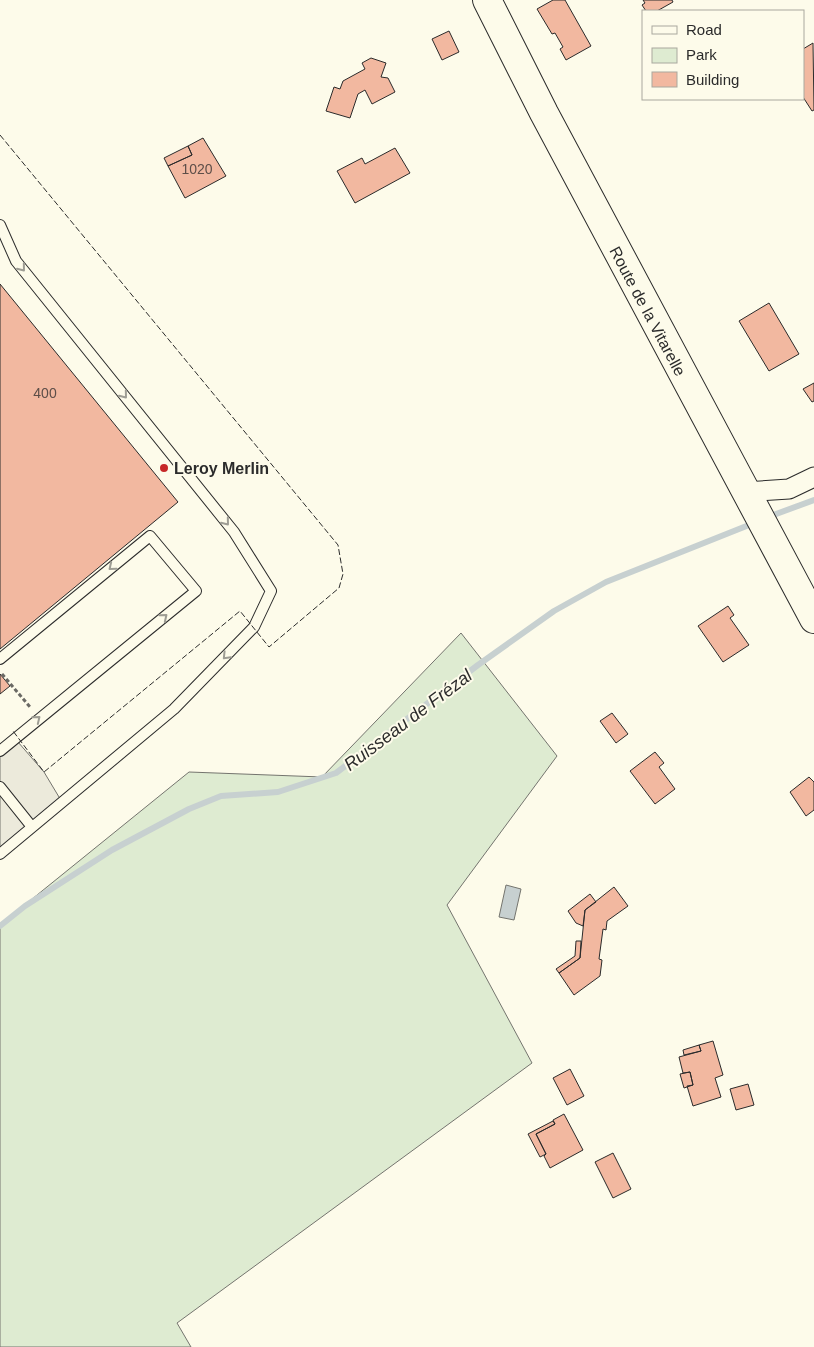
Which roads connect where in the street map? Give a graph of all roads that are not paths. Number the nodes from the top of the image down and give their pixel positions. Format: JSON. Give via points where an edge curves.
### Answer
{"nodes":[{"id":1,"x":487,"y":0,"type":"edge"},
{"id":2,"x":0,"y":225,"type":"edge"},
{"id":3,"x":814,"y":477,"type":"edge"},
{"id":4,"x":748,"y":499,"type":"junction"},
{"id":5,"x":814,"y":619,"type":"edge"},
{"id":6,"x":0,"y":659,"type":"edge"},
{"id":7,"x":0,"y":750,"type":"edge"},
{"id":8,"x":0,"y":787,"type":"edge"},
{"id":9,"x":32,"y":827,"type":"junction"},
{"id":10,"x":0,"y":854,"type":"edge"}],
"edges":[{"from":1,"to":4,"type":"street","name":"Route de la Vitarelle"},
{"from":2,"to":9,"type":"lane","one_way":true,"via":[[16,260],[234,532],[271,591],[254,627],[174,709]]},
{"from":3,"to":4,"type":"street","via":[[790,489]]},
{"from":4,"to":5,"type":"street","name":"Route de la Vitarelle"},
{"from":7,"to":6,"type":"lane","one_way":true,"via":[[196,591],[150,536]]},
{"from":8,"to":9,"type":"lane"},
{"from":9,"to":10,"type":"lane"}]}
